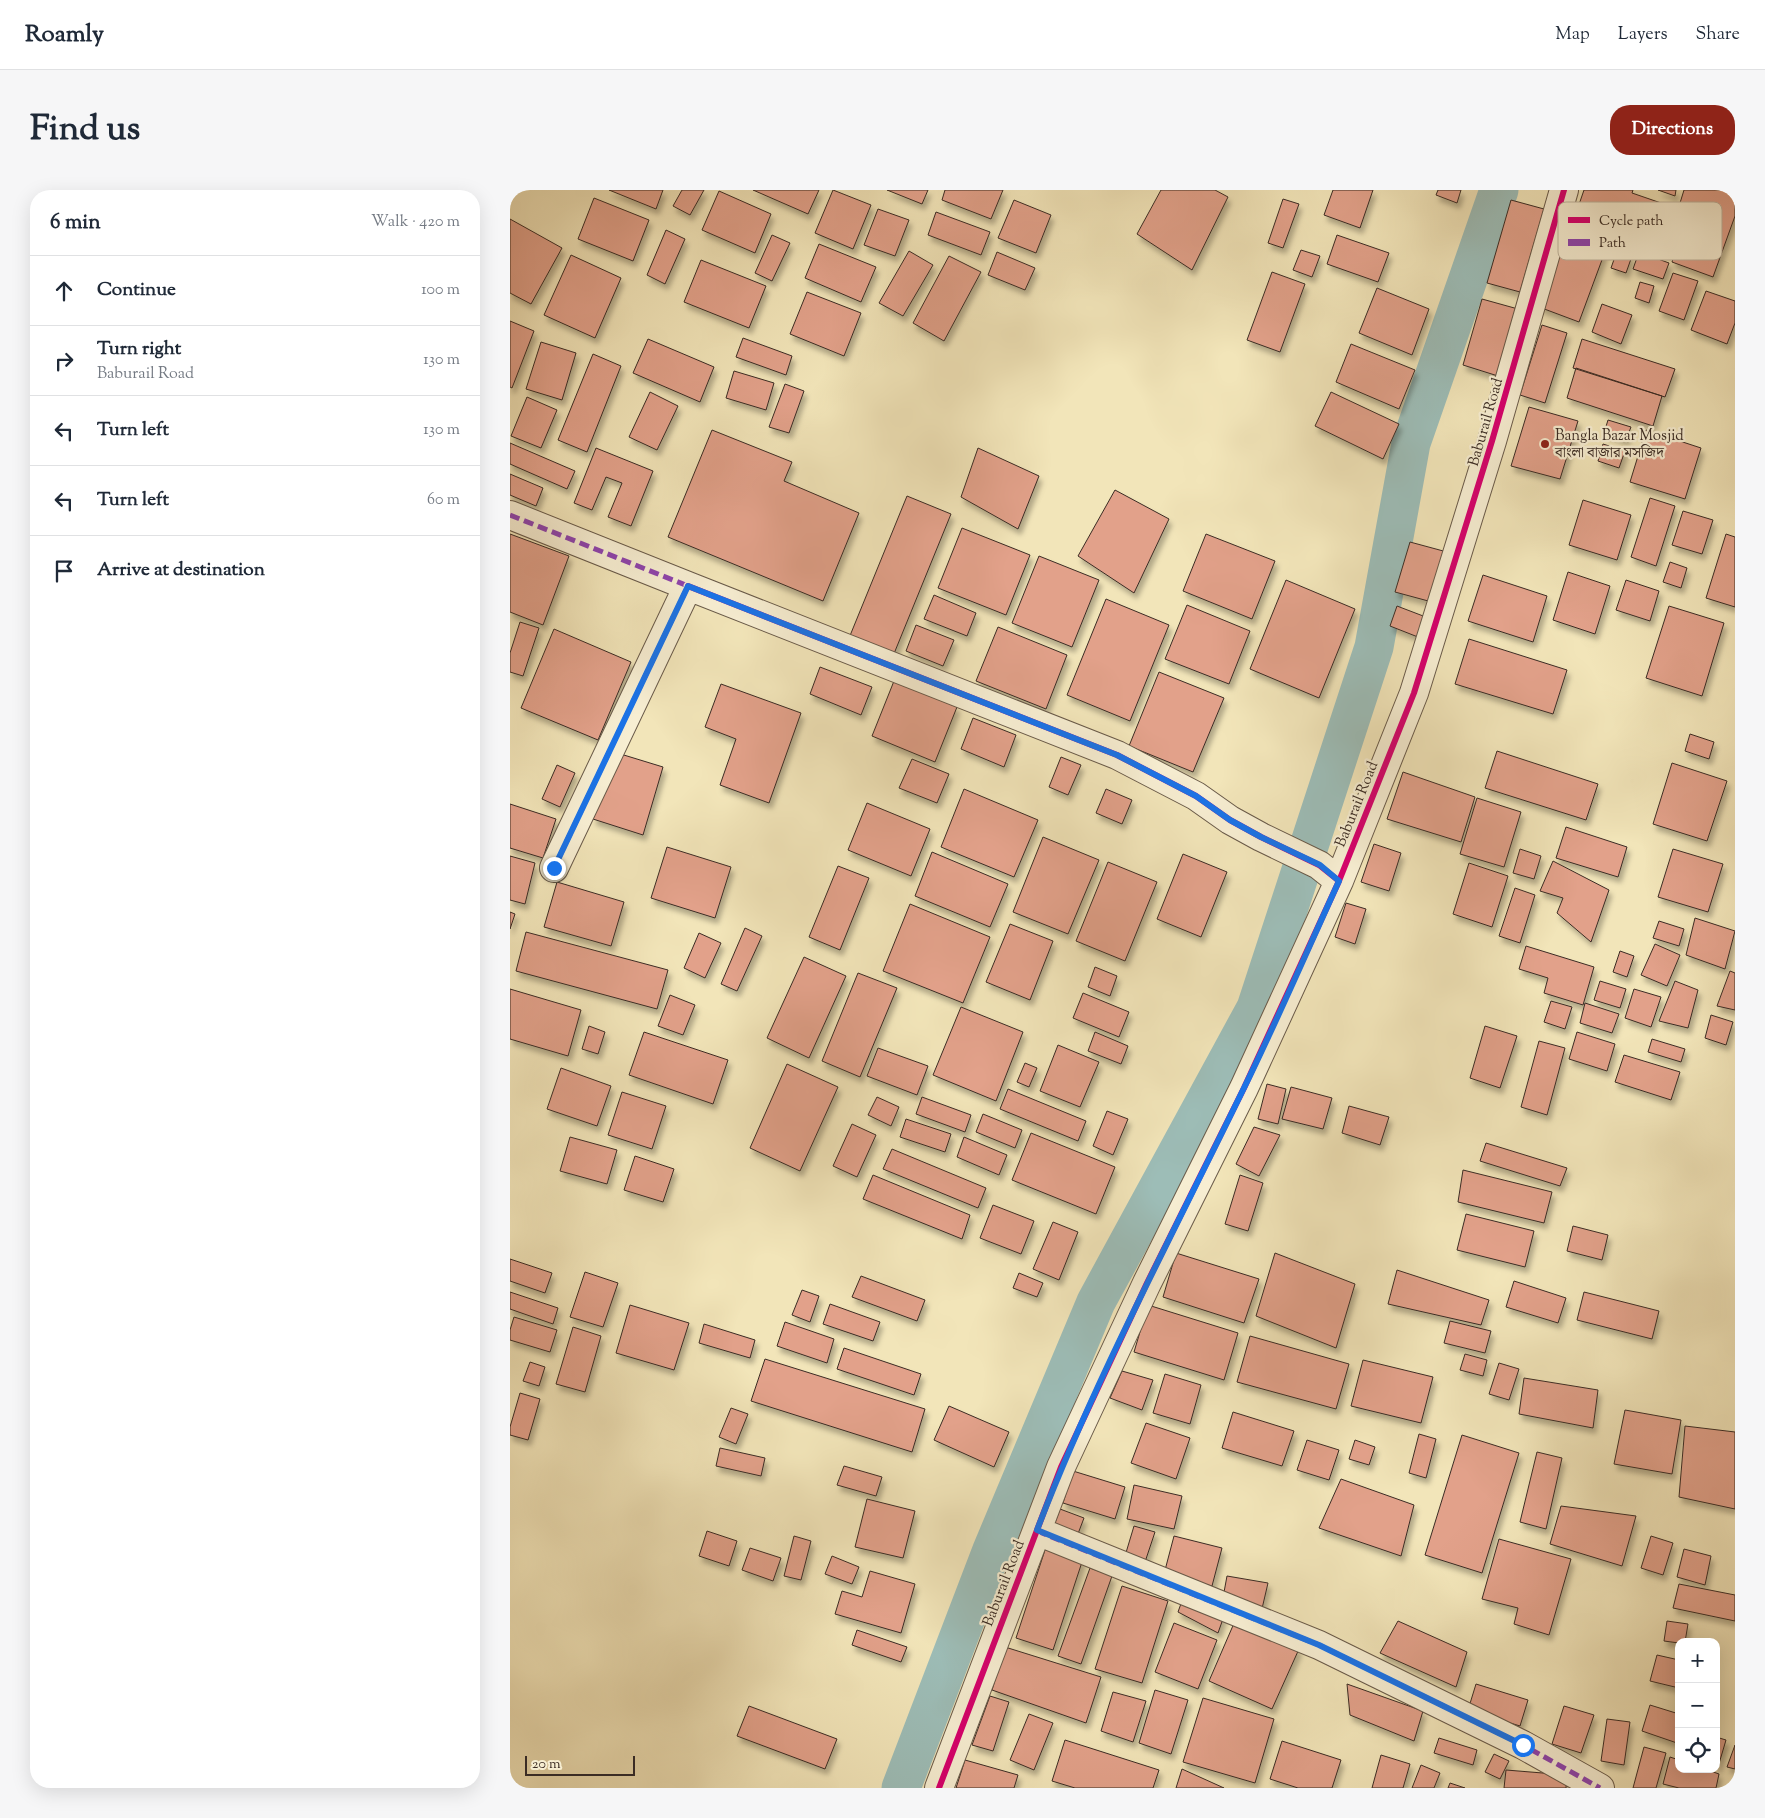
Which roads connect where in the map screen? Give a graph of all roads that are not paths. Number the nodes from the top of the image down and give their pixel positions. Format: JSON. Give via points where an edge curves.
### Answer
{"nodes":[{"id":1,"x":1558,"y":211,"type":"edge"},
{"id":2,"x":510,"y":515,"type":"edge"},
{"id":3,"x":688,"y":586,"type":"junction"},
{"id":4,"x":554,"y":868,"type":"dead end"},
{"id":5,"x":1329,"y":873,"type":"junction"},
{"id":6,"x":1037,"y":1530,"type":"junction"},
{"id":7,"x":938,"y":1788,"type":"edge"},
{"id":8,"x":1600,"y":1788,"type":"edge"}],
"edges":[{"from":1,"to":5,"type":"street","name":"Baburail Road","via":[[1492,441],[1414,693]]},
{"from":2,"to":3,"type":"street"},
{"from":3,"to":4,"type":"street"},
{"from":3,"to":5,"type":"street","via":[[1117,755],[1196,796],[1230,820]]},
{"from":5,"to":6,"type":"street","name":"Baburail Road","via":[[1244,1088],[1147,1283],[1070,1449]]},
{"from":6,"to":7,"type":"street","name":"Baburail Road"},
{"from":6,"to":8,"type":"street","via":[[1319,1645],[1523,1745]]}]}
